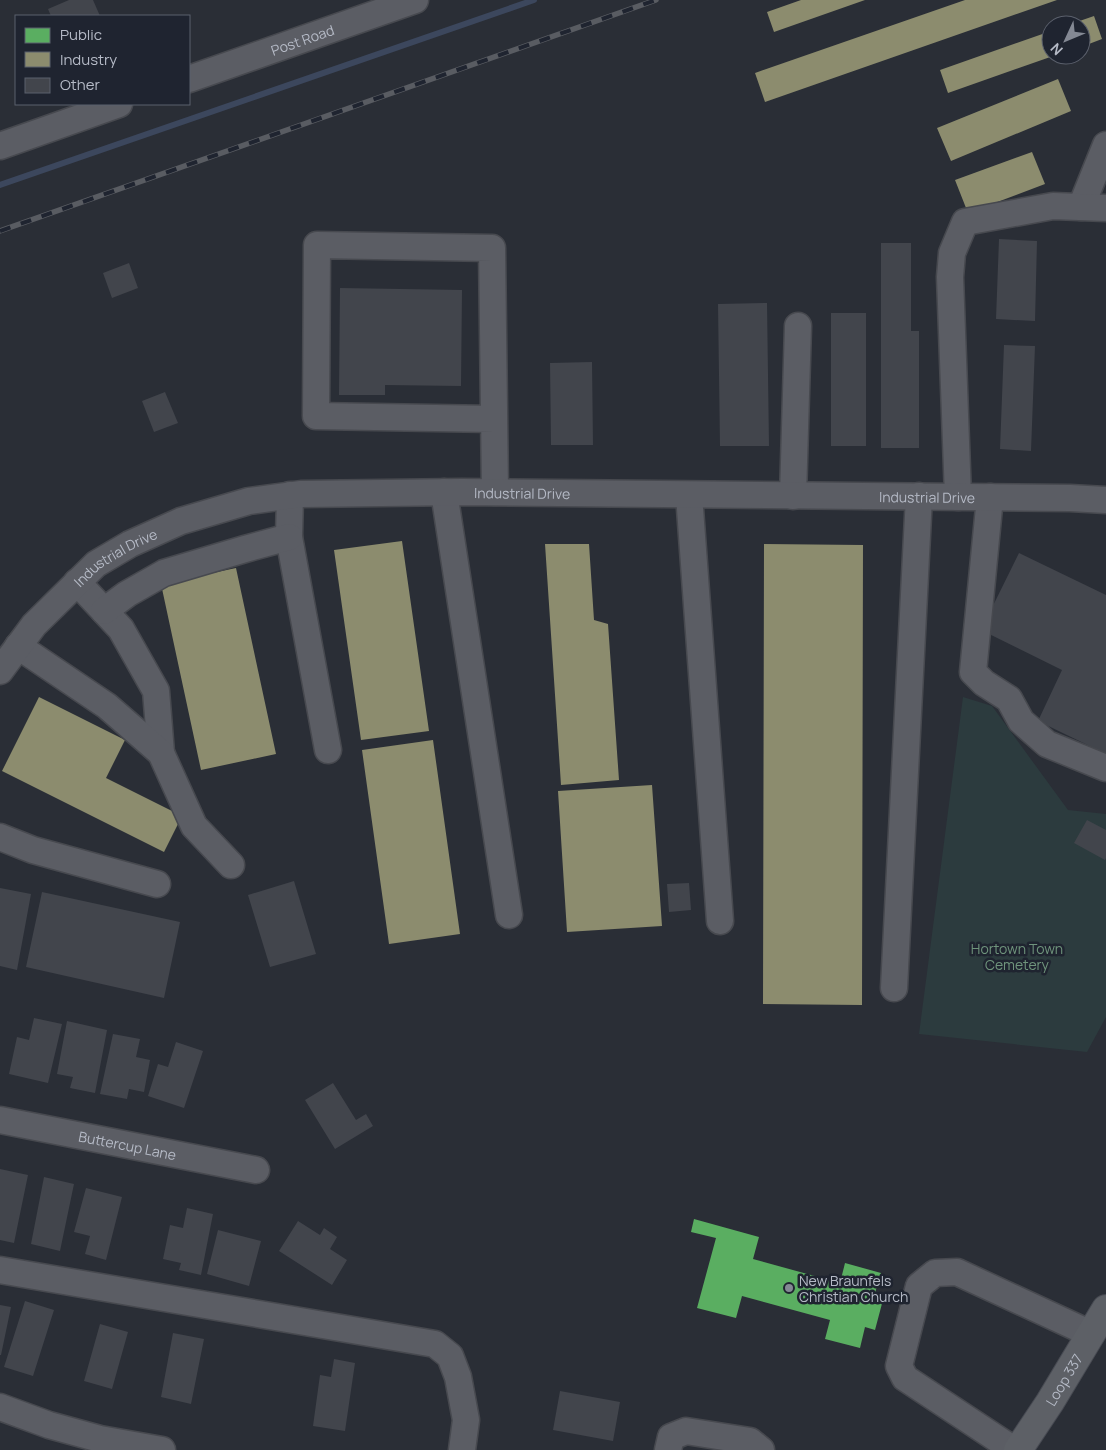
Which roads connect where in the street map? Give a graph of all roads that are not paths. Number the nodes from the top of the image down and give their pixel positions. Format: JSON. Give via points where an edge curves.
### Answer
{"nodes":[{"id":1,"x":415,"y":0,"type":"edge"},
{"id":2,"x":190,"y":79,"type":"edge"},
{"id":3,"x":116,"y":105,"type":"edge"},
{"id":4,"x":1106,"y":145,"type":"edge"},
{"id":5,"x":0,"y":146,"type":"edge"},
{"id":6,"x":1094,"y":207,"type":"edge"},
{"id":7,"x":798,"y":326,"type":"dead end"},
{"id":8,"x":494,"y":419,"type":"junction"},
{"id":9,"x":444,"y":492,"type":"junction"},
{"id":10,"x":495,"y":492,"type":"junction"},
{"id":11,"x":290,"y":495,"type":"junction"},
{"id":12,"x":689,"y":495,"type":"junction"},
{"id":13,"x":793,"y":496,"type":"junction"},
{"id":14,"x":919,"y":496,"type":"junction"},
{"id":15,"x":958,"y":497,"type":"junction"},
{"id":16,"x":990,"y":497,"type":"junction"},
{"id":17,"x":1106,"y":500,"type":"edge"},
{"id":18,"x":289,"y":537,"type":"junction"},
{"id":19,"x":77,"y":582,"type":"junction"},
{"id":20,"x":104,"y":611,"type":"junction"},
{"id":21,"x":18,"y":646,"type":"junction"},
{"id":22,"x":0,"y":671,"type":"edge"},
{"id":23,"x":328,"y":750,"type":"dead end"},
{"id":24,"x":161,"y":753,"type":"junction"},
{"id":25,"x":1106,"y":768,"type":"edge"},
{"id":26,"x":0,"y":837,"type":"edge"},
{"id":27,"x":232,"y":865,"type":"dead end"},
{"id":28,"x":157,"y":884,"type":"dead end"},
{"id":29,"x":509,"y":915,"type":"dead end"},
{"id":30,"x":720,"y":921,"type":"dead end"},
{"id":31,"x":894,"y":988,"type":"dead end"},
{"id":32,"x":0,"y":1120,"type":"edge"},
{"id":33,"x":256,"y":1170,"type":"dead end"},
{"id":34,"x":0,"y":1270,"type":"edge"},
{"id":35,"x":1106,"y":1309,"type":"edge"},
{"id":36,"x":1091,"y":1334,"type":"junction"},
{"id":37,"x":0,"y":1407,"type":"edge"},
{"id":38,"x":129,"y":1447,"type":"edge"},
{"id":39,"x":162,"y":1450,"type":"edge"},
{"id":40,"x":462,"y":1450,"type":"edge"},
{"id":41,"x":668,"y":1450,"type":"edge"},
{"id":42,"x":761,"y":1450,"type":"edge"},
{"id":43,"x":1014,"y":1450,"type":"edge"},
{"id":44,"x":1018,"y":1450,"type":"edge"}],
"edges":[{"from":1,"to":2,"type":"street","name":"Post Road"},
{"from":3,"to":5,"type":"street"},
{"from":4,"to":6,"type":"street"},
{"from":6,"to":15,"type":"street","via":[[1053,206],[965,222],[952,253],[950,277]]},
{"from":7,"to":13,"type":"street"},
{"from":8,"to":8,"type":"street","via":[[492,248],[317,245],[316,416]]},
{"from":8,"to":10,"type":"street"},
{"from":9,"to":10,"type":"street","name":"Industrial Drive"},
{"from":9,"to":11,"type":"street","name":"Industrial Drive"},
{"from":9,"to":29,"type":"street"},
{"from":10,"to":12,"type":"street","name":"Industrial Drive"},
{"from":11,"to":18,"type":"street"},
{"from":11,"to":19,"type":"street","name":"Industrial Drive","via":[[250,501],[181,521],[130,544],[96,564]]},
{"from":12,"to":13,"type":"street","name":"Industrial Drive"},
{"from":12,"to":30,"type":"street"},
{"from":13,"to":14,"type":"street","name":"Industrial Drive"},
{"from":14,"to":15,"type":"street","name":"Industrial Drive"},
{"from":14,"to":31,"type":"street"},
{"from":15,"to":16,"type":"street","name":"Industrial Drive"},
{"from":16,"to":17,"type":"street","name":"Industrial Drive"},
{"from":16,"to":25,"type":"street","via":[[973,672],[1008,699],[1021,722],[1047,744]]},
{"from":18,"to":20,"type":"street","via":[[164,573]]},
{"from":18,"to":23,"type":"street"},
{"from":19,"to":20,"type":"street"},
{"from":19,"to":21,"type":"street","name":"Industrial Drive"},
{"from":20,"to":24,"type":"street","via":[[120,629],[156,690]]},
{"from":21,"to":22,"type":"street","name":"Industrial Drive"},
{"from":21,"to":24,"type":"street","via":[[107,706]]},
{"from":24,"to":27,"type":"street","via":[[194,826]]},
{"from":26,"to":28,"type":"street","via":[[33,850]]},
{"from":32,"to":33,"type":"street","name":"Buttercup Lane"},
{"from":34,"to":40,"type":"street","via":[[435,1344],[450,1356],[458,1377],[466,1420]]},
{"from":35,"to":36,"type":"main road","name":"Loop 337"},
{"from":36,"to":43,"type":"street","via":[[957,1272],[935,1273],[919,1286],[899,1366],[905,1378]]},
{"from":36,"to":44,"type":"main road","name":"Loop 337"},
{"from":37,"to":38,"type":"street","via":[[49,1425]]},
{"from":38,"to":39,"type":"street"},
{"from":41,"to":42,"type":"street","via":[[671,1437],[686,1431],[750,1441]]}]}
